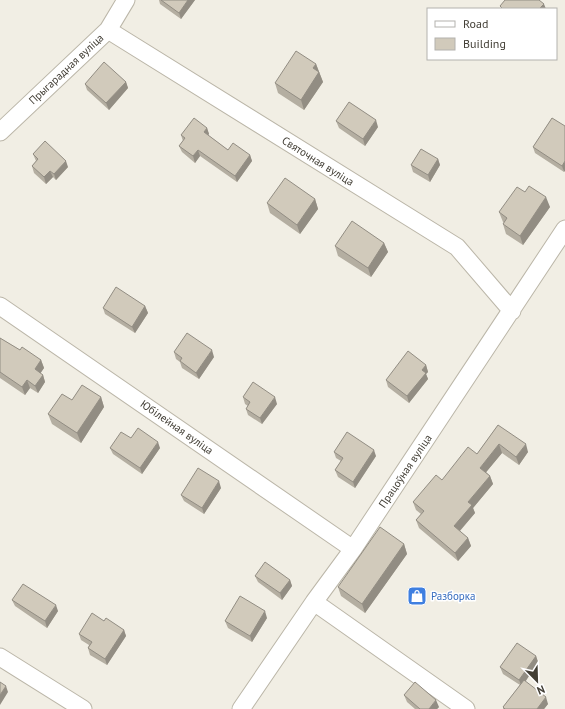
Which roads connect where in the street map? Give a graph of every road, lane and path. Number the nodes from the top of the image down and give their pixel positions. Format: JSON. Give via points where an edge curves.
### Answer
{"nodes":[{"id":1,"x":126,"y":0,"type":"edge"},
{"id":2,"x":108,"y":30,"type":"junction"},
{"id":3,"x":0,"y":132,"type":"edge"},
{"id":4,"x":565,"y":229,"type":"edge"},
{"id":5,"x":0,"y":306,"type":"edge"},
{"id":6,"x":512,"y":311,"type":"junction"},
{"id":7,"x":353,"y":549,"type":"junction"},
{"id":8,"x":314,"y":602,"type":"junction"},
{"id":9,"x":0,"y":657,"type":"edge"},
{"id":10,"x":83,"y":709,"type":"edge"},
{"id":11,"x":241,"y":709,"type":"edge"},
{"id":12,"x":466,"y":709,"type":"edge"}],
"edges":[{"from":1,"to":2,"type":"street","name":"Прыгарадная вуліца"},
{"from":2,"to":3,"type":"street","name":"Прыгарадная вуліца"},
{"from":2,"to":6,"type":"street","name":"Святочная вуліца","via":[[457,247]]},
{"from":4,"to":6,"type":"street","name":"Працоўная вуліца"},
{"from":5,"to":7,"type":"street","name":"Юбілейная вуліца"},
{"from":6,"to":7,"type":"street","name":"Працоўная вуліца"},
{"from":7,"to":8,"type":"street","name":"Працоўная вуліца"},
{"from":8,"to":11,"type":"street","name":"Працоўная вуліца"},
{"from":8,"to":12,"type":"street"},
{"from":9,"to":10,"type":"street"}]}
